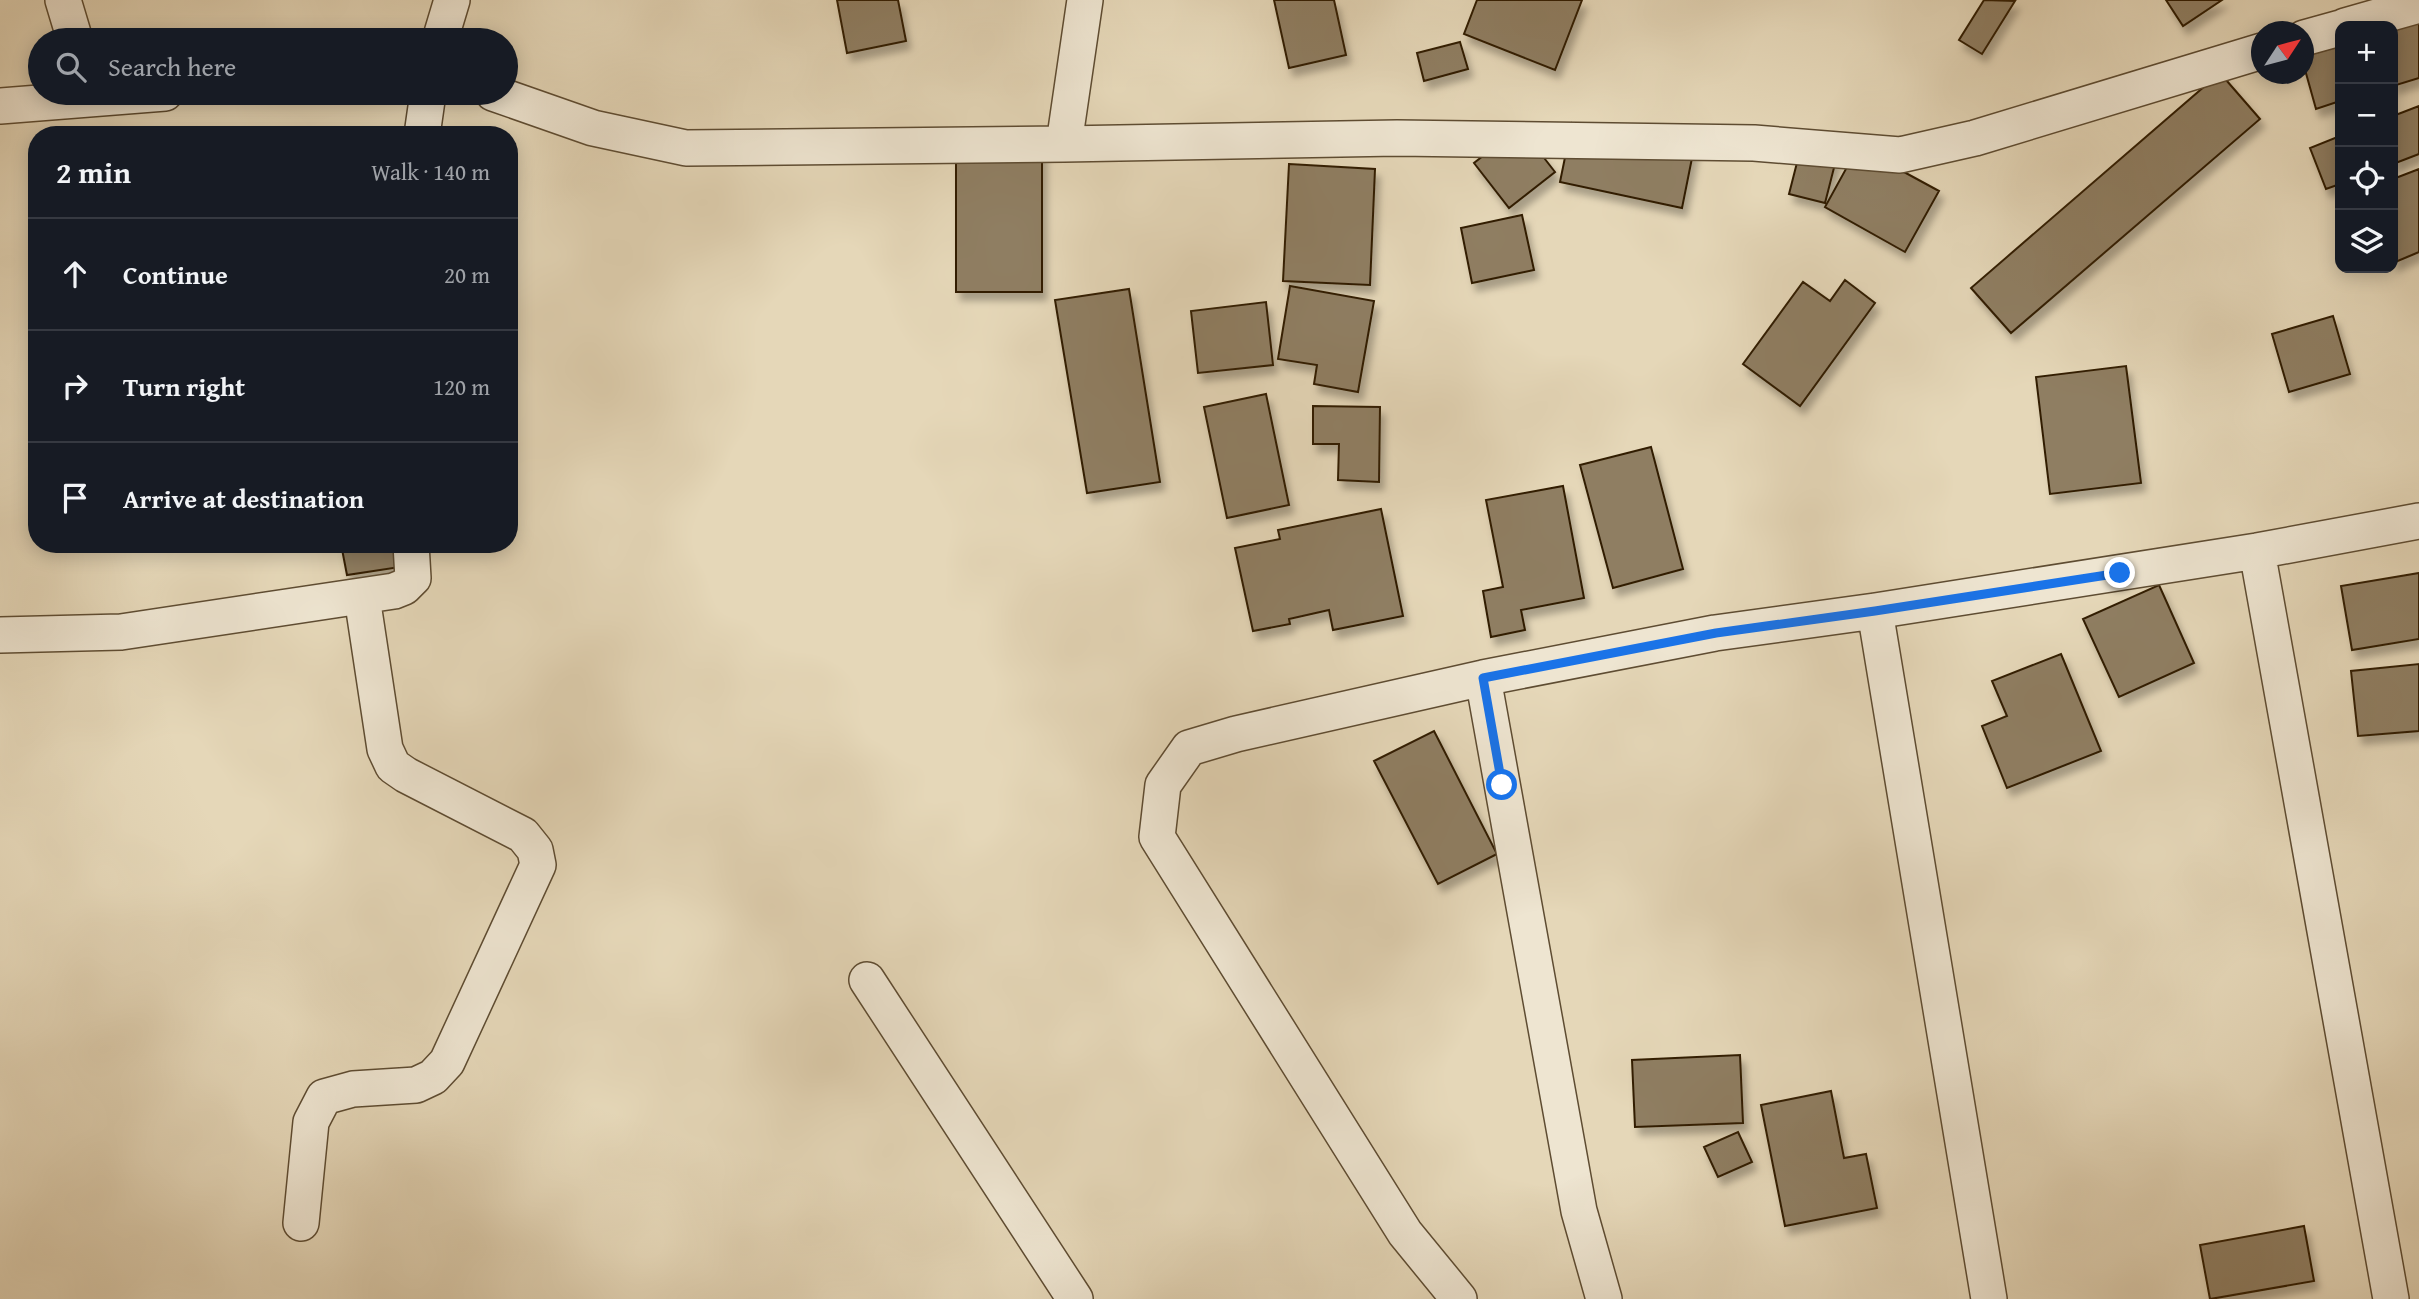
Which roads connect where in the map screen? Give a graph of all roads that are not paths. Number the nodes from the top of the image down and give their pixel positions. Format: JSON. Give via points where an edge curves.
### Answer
{"nodes":[{"id":1,"x":63,"y":0,"type":"edge"},
{"id":2,"x":452,"y":0,"type":"edge"},
{"id":3,"x":1085,"y":0,"type":"edge"},
{"id":4,"x":2419,"y":5,"type":"edge"},
{"id":5,"x":2364,"y":21,"type":"edge"},
{"id":6,"x":71,"y":28,"type":"edge"},
{"id":7,"x":444,"y":28,"type":"edge"},
{"id":8,"x":2335,"y":29,"type":"edge"},
{"id":9,"x":2314,"y":35,"type":"edge"},
{"id":10,"x":2251,"y":54,"type":"edge"},
{"id":11,"x":518,"y":102,"type":"edge"},
{"id":12,"x":28,"y":104,"type":"edge"},
{"id":13,"x":426,"y":105,"type":"edge"},
{"id":14,"x":0,"y":107,"type":"edge"},
{"id":15,"x":423,"y":126,"type":"edge"},
{"id":16,"x":1064,"y":144,"type":"junction"},
{"id":17,"x":2419,"y":521,"type":"edge"},
{"id":18,"x":2257,"y":551,"type":"junction"},
{"id":19,"x":412,"y":553,"type":"edge"},
{"id":20,"x":362,"y":597,"type":"junction"},
{"id":21,"x":1875,"y":611,"type":"junction"},
{"id":22,"x":0,"y":635,"type":"edge"},
{"id":23,"x":1483,"y":678,"type":"junction"},
{"id":24,"x":866,"y":980,"type":"dead end"},
{"id":25,"x":301,"y":1223,"type":"dead end"},
{"id":26,"x":1075,"y":1299,"type":"edge"},
{"id":27,"x":1459,"y":1299,"type":"edge"},
{"id":28,"x":1604,"y":1299,"type":"edge"},
{"id":29,"x":1989,"y":1299,"type":"edge"},
{"id":30,"x":2390,"y":1299,"type":"edge"}],
"edges":[{"from":1,"to":6,"type":"street"},
{"from":2,"to":7,"type":"street"},
{"from":3,"to":16,"type":"street"},
{"from":4,"to":5,"type":"street"},
{"from":8,"to":9,"type":"street"},
{"from":10,"to":16,"type":"street","via":[[1975,138],[1900,155],[1754,143],[1547,139]]},
{"from":11,"to":16,"type":"street","via":[[593,128],[686,148]]},
{"from":12,"to":14,"type":"street"},
{"from":13,"to":15,"type":"street"},
{"from":17,"to":18,"type":"street"},
{"from":18,"to":21,"type":"street"},
{"from":18,"to":30,"type":"street"},
{"from":19,"to":20,"type":"street","via":[[413,578],[404,587]]},
{"from":20,"to":22,"type":"street","via":[[121,632]]},
{"from":20,"to":25,"type":"street","via":[[385,749],[393,766],[523,835],[535,850],[538,866],[447,1062],[416,1086],[353,1089],[324,1097],[311,1122]]},
{"from":21,"to":23,"type":"street","via":[[1716,633]]},
{"from":21,"to":29,"type":"street"},
{"from":23,"to":27,"type":"street","via":[[1189,748],[1163,785],[1157,837],[1405,1233]]},
{"from":23,"to":28,"type":"street","via":[[1579,1210]]},
{"from":24,"to":26,"type":"street"}]}
